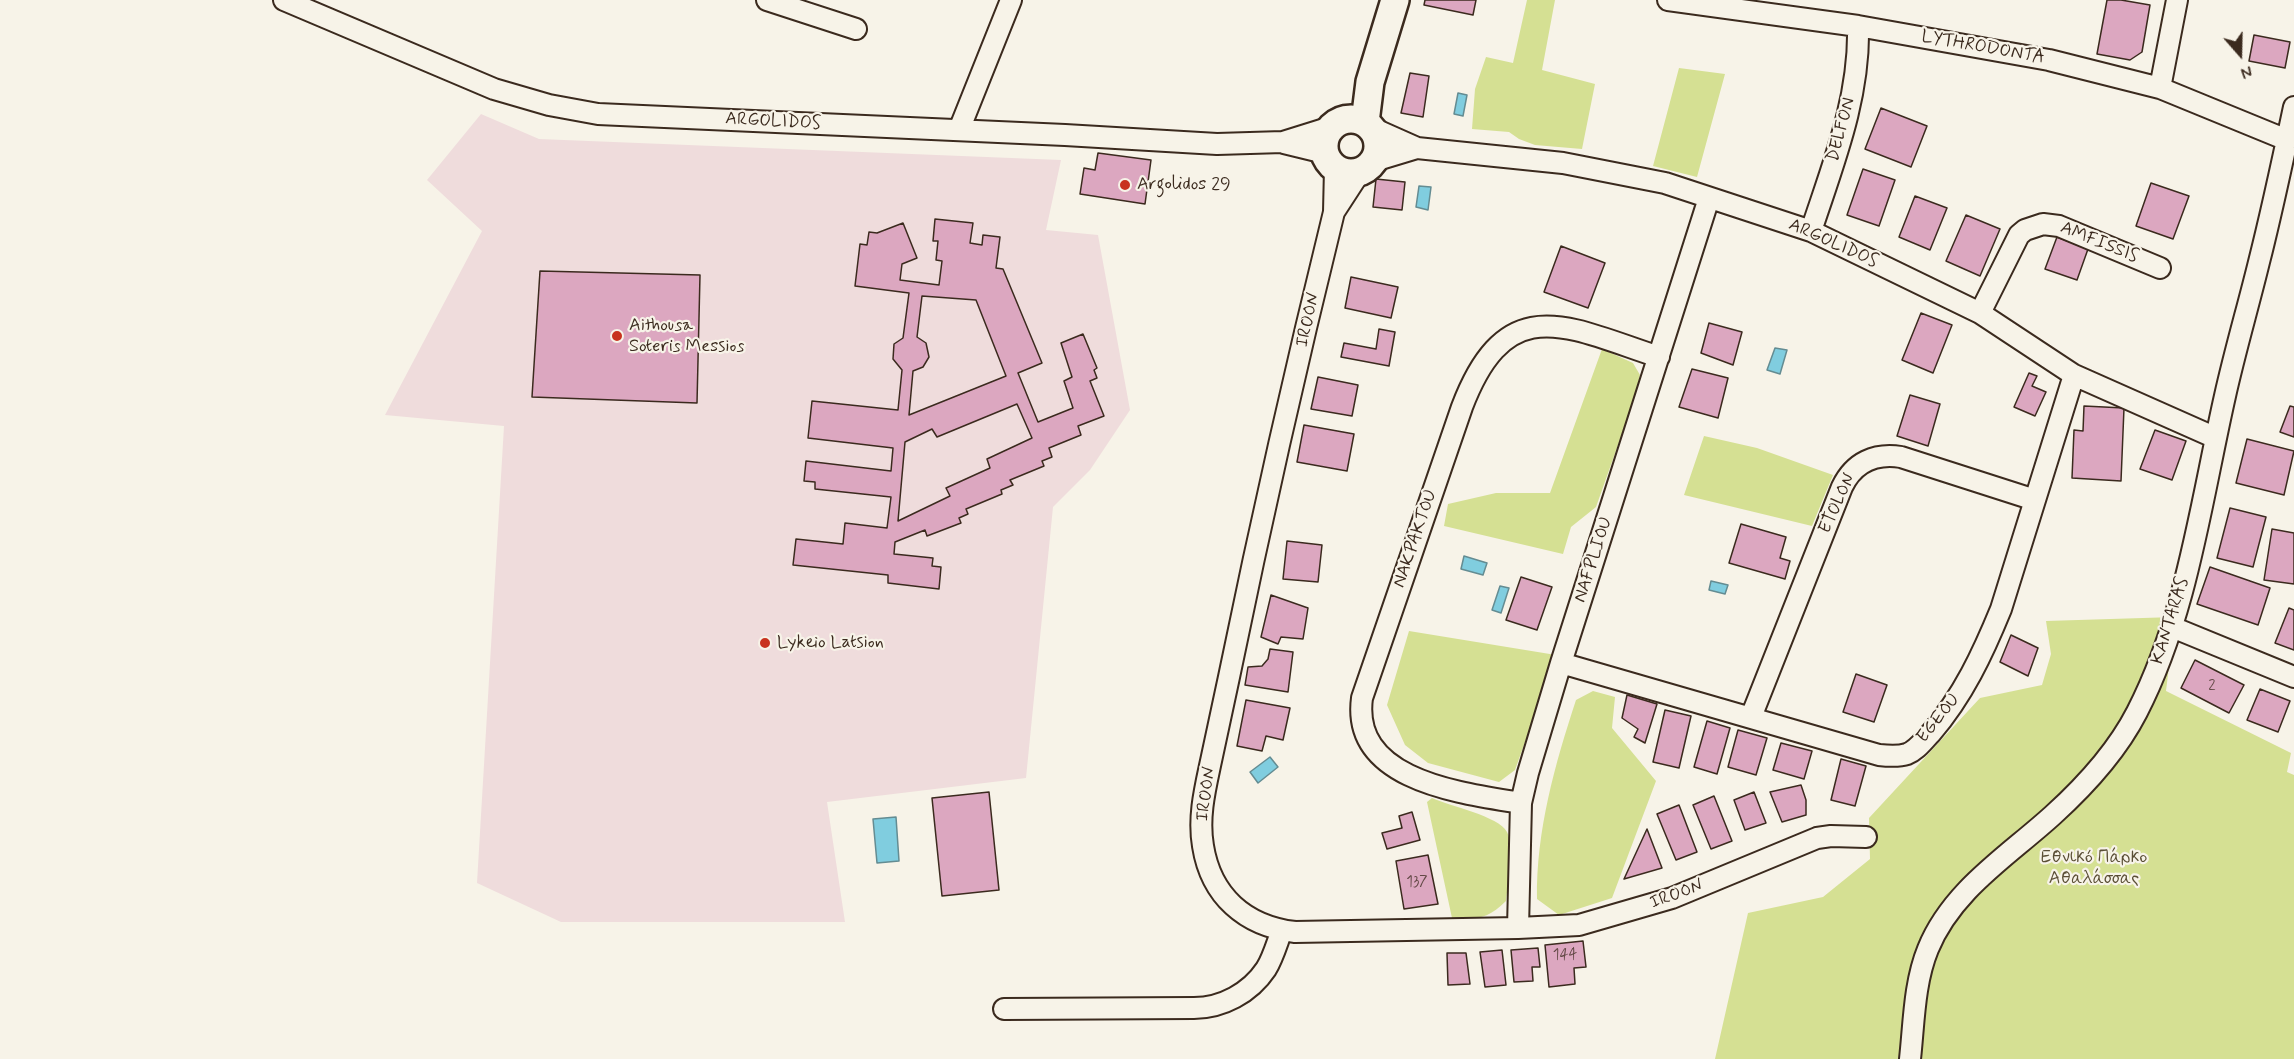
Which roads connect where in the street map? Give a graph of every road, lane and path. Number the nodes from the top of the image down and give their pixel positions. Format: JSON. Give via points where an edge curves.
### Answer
{"nodes":[{"id":1,"x":284,"y":0,"type":"edge"},
{"id":2,"x":767,"y":0,"type":"edge"},
{"id":3,"x":1011,"y":0,"type":"edge"},
{"id":4,"x":1395,"y":0,"type":"edge"},
{"id":5,"x":1668,"y":0,"type":"edge"},
{"id":6,"x":2177,"y":0,"type":"edge"},
{"id":7,"x":1858,"y":26,"type":"junction"},
{"id":8,"x":856,"y":28,"type":"dead end"},
{"id":9,"x":2160,"y":88,"type":"junction"},
{"id":10,"x":2294,"y":107,"type":"edge"},
{"id":11,"x":1354,"y":124,"type":"junction"},
{"id":12,"x":958,"y":130,"type":"junction"},
{"id":13,"x":2287,"y":140,"type":"junction"},
{"id":14,"x":1283,"y":142,"type":"junction"},
{"id":15,"x":1417,"y":148,"type":"junction"},
{"id":16,"x":1348,"y":164,"type":"junction"},
{"id":17,"x":1709,"y":198,"type":"junction"},
{"id":18,"x":1811,"y":231,"type":"junction"},
{"id":19,"x":2160,"y":268,"type":"dead end"},
{"id":20,"x":1980,"y":313,"type":"junction"},
{"id":21,"x":1659,"y":357,"type":"junction"},
{"id":22,"x":2074,"y":375,"type":"junction"},
{"id":23,"x":2216,"y":438,"type":"junction"},
{"id":24,"x":2035,"y":500,"type":"junction"},
{"id":25,"x":2172,"y":627,"type":"junction"},
{"id":26,"x":1561,"y":663,"type":"junction"},
{"id":27,"x":2294,"y":677,"type":"edge"},
{"id":28,"x":1751,"y":717,"type":"junction"},
{"id":29,"x":1521,"y":803,"type":"junction"},
{"id":30,"x":1866,"y":837,"type":"dead end"},
{"id":31,"x":1518,"y":928,"type":"junction"},
{"id":32,"x":1282,"y":930,"type":"junction"},
{"id":33,"x":1004,"y":1009,"type":"dead end"},
{"id":34,"x":1910,"y":1059,"type":"edge"}],
"edges":[{"from":1,"to":12,"type":"street","name":"ARGOLIDOS","via":[[494,89],[574,111]]},
{"from":2,"to":8,"type":"street"},
{"from":3,"to":12,"type":"street"},
{"from":4,"to":11,"type":"street"},
{"from":5,"to":7,"type":"street","name":"LYTHRODONTA"},
{"from":6,"to":9,"type":"street"},
{"from":7,"to":9,"type":"street","name":"LYTHRODONTA","via":[[2049,60]]},
{"from":7,"to":18,"type":"street","name":"DELFON","via":[[1858,66],[1846,123]]},
{"from":9,"to":13,"type":"street","name":"LYTHRODONTA"},
{"from":10,"to":13,"type":"street","name":"KANTARAS"},
{"from":11,"to":14,"type":"street","name":"ARGOLIDOS"},
{"from":11,"to":15,"type":"street","name":"ARGOLIDOS"},
{"from":11,"to":16,"type":"street","via":[[1326,135]]},
{"from":11,"to":16,"type":"street","via":[[1379,144]]},
{"from":12,"to":14,"type":"street","name":"ARGOLIDOS","via":[[1173,143]]},
{"from":13,"to":23,"type":"street","name":"KANTARAS"},
{"from":14,"to":16,"type":"street","name":"ARGOLIDOS"},
{"from":15,"to":16,"type":"street","name":"ARGOLIDOS"},
{"from":15,"to":17,"type":"street","name":"ARGOLIDOS","via":[[1563,162],[1665,183]]},
{"from":16,"to":32,"type":"street","name":"IROON","via":[[1252,565],[1202,805],[1203,848],[1222,894],[1250,919]]},
{"from":17,"to":18,"type":"street","name":"ARGOLIDOS"},
{"from":17,"to":21,"type":"street","name":"NAFPLIOU"},
{"from":18,"to":20,"type":"street","name":"ARGOLIDOS"},
{"from":19,"to":20,"type":"street","name":"AMFISSIS","via":[[2059,226],[2043,224],[2025,230],[2015,240]]},
{"from":20,"to":22,"type":"street","name":"ARGOLIDOS"},
{"from":21,"to":26,"type":"street","name":"NAFPLIOU"},
{"from":21,"to":29,"type":"street","name":"NAKPAKTOU","via":[[1569,327],[1549,325],[1521,330],[1493,352],[1476,376],[1462,407],[1362,698],[1360,717],[1364,734],[1388,764],[1426,782]]},
{"from":22,"to":23,"type":"street","name":"ARGOLIDOS"},
{"from":22,"to":24,"type":"street","name":"EGEOU"},
{"from":23,"to":25,"type":"street","name":"KANTARAS"},
{"from":24,"to":28,"type":"street","name":"EGEOU","via":[[2001,609],[1974,670],[1947,713],[1916,749],[1887,756]]},
{"from":24,"to":28,"type":"street","name":"ETOLON","via":[[1901,457],[1880,456],[1857,466],[1842,487]]},
{"from":25,"to":27,"type":"street"},
{"from":25,"to":34,"type":"street","name":"KANTARAS","via":[[2137,713],[2116,747],[2055,814],[1970,886],[1944,919],[1924,964]]},
{"from":26,"to":28,"type":"street","name":"EGEOU"},
{"from":26,"to":29,"type":"street","name":"NAFPLIOU"},
{"from":29,"to":31,"type":"street","name":"NAFPLIOU"},
{"from":30,"to":31,"type":"street","name":"IROON","via":[[1817,838],[1672,898],[1603,919],[1562,927]]},
{"from":31,"to":32,"type":"street","name":"IROON"},
{"from":32,"to":33,"type":"street","via":[[1259,977],[1244,992],[1213,1006]]}]}
